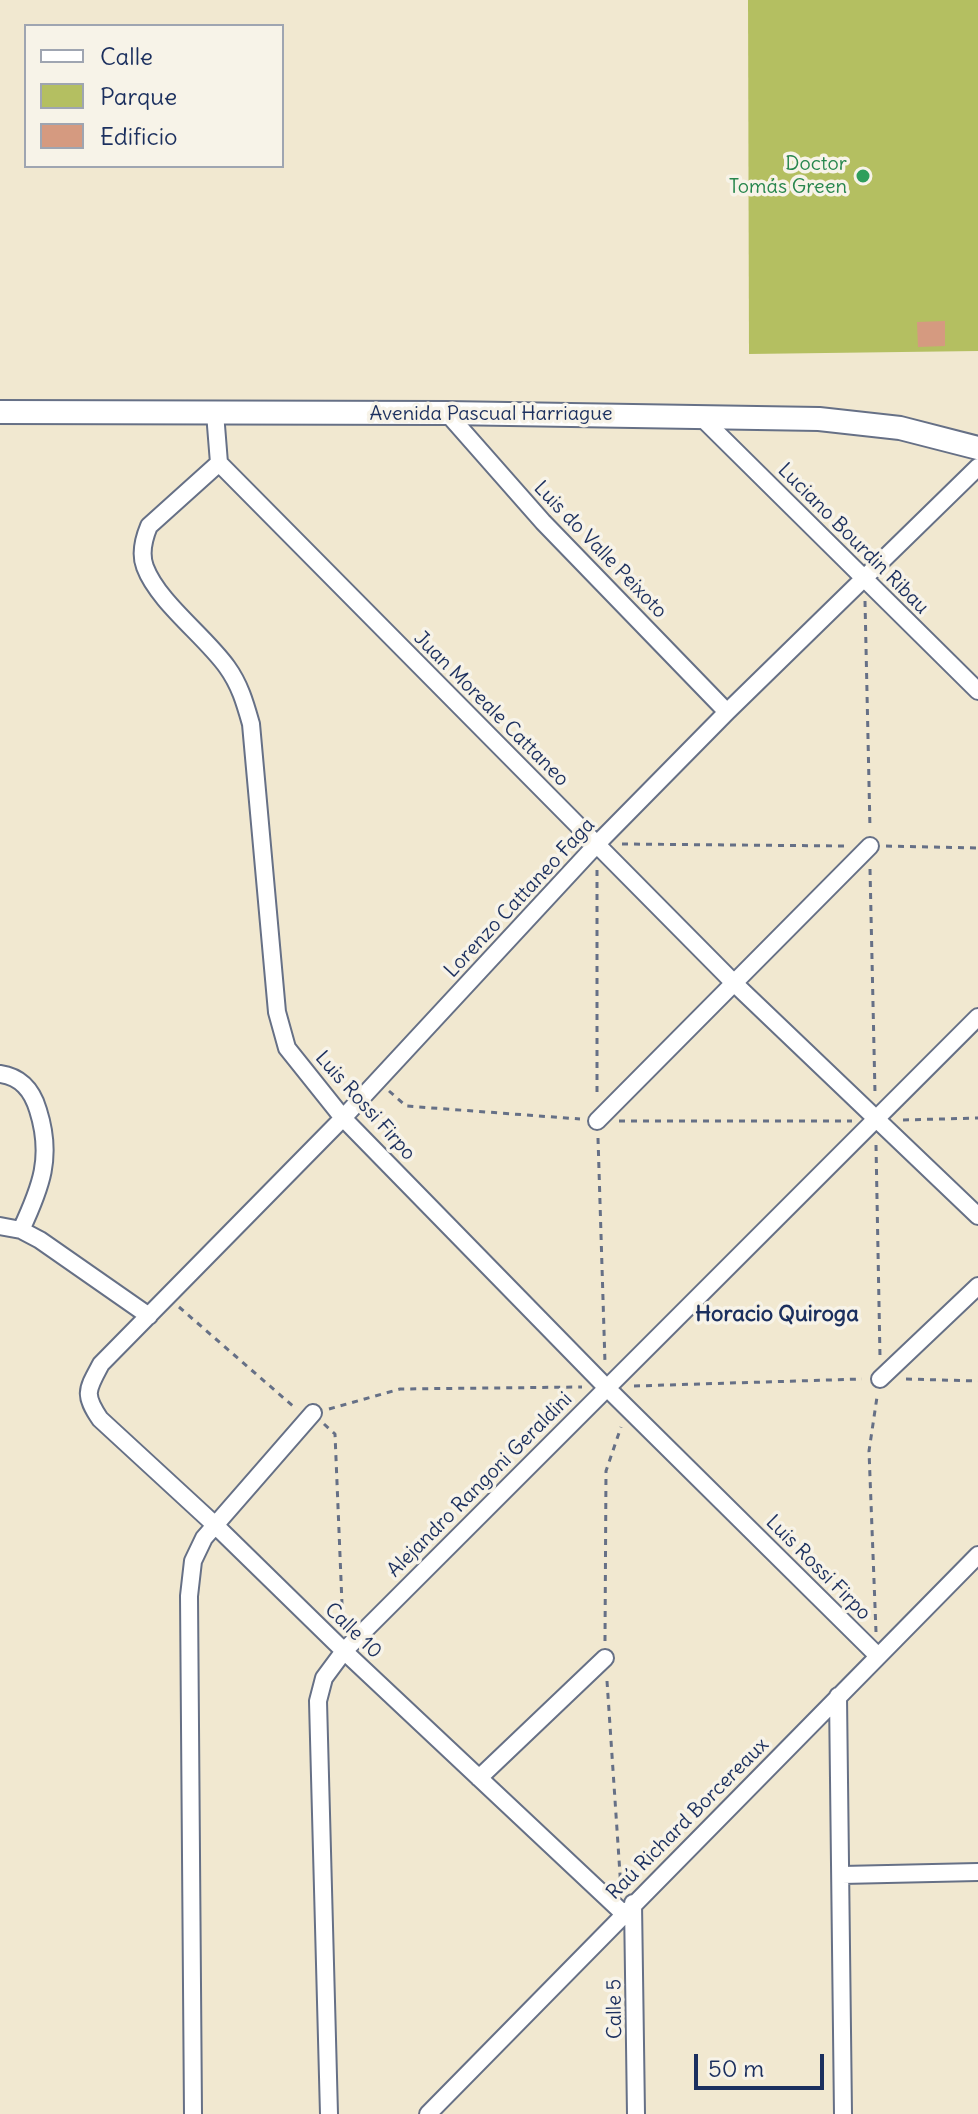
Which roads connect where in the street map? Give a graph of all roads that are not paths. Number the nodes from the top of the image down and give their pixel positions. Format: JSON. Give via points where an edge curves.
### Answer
{"nodes":[{"id":1,"x":0,"y":412,"type":"edge"},
{"id":2,"x":215,"y":413,"type":"junction"},
{"id":3,"x":447,"y":413,"type":"junction"},
{"id":4,"x":700,"y":416,"type":"junction"},
{"id":5,"x":978,"y":448,"type":"edge"},
{"id":6,"x":219,"y":463,"type":"junction"},
{"id":7,"x":978,"y":467,"type":"edge"},
{"id":8,"x":864,"y":577,"type":"junction"},
{"id":9,"x":978,"y":691,"type":"edge"},
{"id":10,"x":727,"y":712,"type":"junction"},
{"id":11,"x":597,"y":844,"type":"junction"},
{"id":12,"x":870,"y":846,"type":"road end"},
{"id":13,"x":734,"y":983,"type":"junction"},
{"id":14,"x":978,"y":1017,"type":"edge"},
{"id":15,"x":0,"y":1074,"type":"edge"},
{"id":16,"x":343,"y":1118,"type":"junction"},
{"id":17,"x":597,"y":1121,"type":"road end"},
{"id":18,"x":875,"y":1121,"type":"junction"},
{"id":19,"x":978,"y":1216,"type":"edge"},
{"id":20,"x":0,"y":1226,"type":"edge"},
{"id":21,"x":21,"y":1230,"type":"junction"},
{"id":22,"x":978,"y":1286,"type":"edge"},
{"id":23,"x":149,"y":1316,"type":"junction"},
{"id":24,"x":101,"y":1364,"type":"joint"},
{"id":25,"x":880,"y":1379,"type":"road end"},
{"id":26,"x":606,"y":1387,"type":"junction"},
{"id":27,"x":313,"y":1413,"type":"road end"},
{"id":28,"x":214,"y":1524,"type":"junction"},
{"id":29,"x":978,"y":1555,"type":"edge"},
{"id":30,"x":344,"y":1651,"type":"junction"},
{"id":31,"x":877,"y":1655,"type":"junction"},
{"id":32,"x":605,"y":1658,"type":"road end"},
{"id":33,"x":838,"y":1696,"type":"junction"},
{"id":34,"x":479,"y":1778,"type":"junction"},
{"id":35,"x":978,"y":1872,"type":"edge"},
{"id":36,"x":842,"y":1875,"type":"junction"},
{"id":37,"x":628,"y":1908,"type":"junction"},
{"id":38,"x":193,"y":2114,"type":"edge"},
{"id":39,"x":329,"y":2114,"type":"edge"},
{"id":40,"x":428,"y":2114,"type":"edge"},
{"id":41,"x":636,"y":2114,"type":"edge"},
{"id":42,"x":843,"y":2114,"type":"edge"}],
"edges":[{"from":1,"to":2,"type":"street","name":"Avenida Pascual Harriague"},
{"from":2,"to":3,"type":"street","name":"Avenida Pascual Harriague"},
{"from":2,"to":6,"type":"street"},
{"from":3,"to":4,"type":"street","name":"Avenida Pascual Harriague"},
{"from":3,"to":10,"type":"street","name":"Luis do Valle Peixoto","via":[[543,522]]},
{"from":4,"to":5,"type":"street","name":"Avenida Pascual Harriague","via":[[819,419],[900,428]]},
{"from":4,"to":8,"type":"street","name":"Luciano Bourdin Ribau"},
{"from":6,"to":11,"type":"street","name":"Juan Moreale Cattaneo"},
{"from":6,"to":16,"type":"street","name":"Luis Rossi Firpo","via":[[149,526],[143,565],[243,694],[251,724],[277,1012],[287,1048]]},
{"from":7,"to":8,"type":"street","name":"Lorenzo Cattaneo Faga"},
{"from":8,"to":9,"type":"street","name":"Luciano Bourdin Ribau"},
{"from":8,"to":10,"type":"street","name":"Lorenzo Cattaneo Faga"},
{"from":10,"to":11,"type":"street","name":"Lorenzo Cattaneo Faga"},
{"from":11,"to":13,"type":"street","name":"Juan Moreale Cattaneo"},
{"from":11,"to":16,"type":"street","name":"Lorenzo Cattaneo Faga"},
{"from":12,"to":13,"type":"street"},
{"from":13,"to":17,"type":"street"},
{"from":13,"to":18,"type":"street","name":"Juan Moreale Cattaneo"},
{"from":14,"to":18,"type":"street","name":"Alejandro Rangoni Geraldini"},
{"from":15,"to":21,"type":"street","via":[[28,1088],[46,1145],[37,1194]]},
{"from":16,"to":23,"type":"street","name":"Lorenzo Cattaneo Faga"},
{"from":16,"to":26,"type":"street","name":"Luis Rossi Firpo"},
{"from":18,"to":19,"type":"street","name":"Juan Moreale Cattaneo"},
{"from":18,"to":26,"type":"street","name":"Alejandro Rangoni Geraldini"},
{"from":20,"to":21,"type":"street"},
{"from":21,"to":23,"type":"street"},
{"from":22,"to":25,"type":"street"},
{"from":23,"to":24,"type":"street","name":"Lorenzo Cattaneo Faga"},
{"from":24,"to":28,"type":"street","name":"Calle 10","via":[[88,1387],[88,1402],[100,1419]]},
{"from":26,"to":30,"type":"street","name":"Alejandro Rangoni Geraldini"},
{"from":26,"to":31,"type":"street","name":"Luis Rossi Firpo"},
{"from":27,"to":28,"type":"street"},
{"from":28,"to":30,"type":"street","name":"Calle 10"},
{"from":28,"to":38,"type":"street","via":[[193,1561],[189,1596]]},
{"from":29,"to":31,"type":"street","name":"Raú Richard Borcereaux"},
{"from":30,"to":34,"type":"street","name":"Calle 10"},
{"from":30,"to":39,"type":"street","name":"Alejandro Rangoni Geraldini","via":[[324,1678],[318,1701]]},
{"from":31,"to":33,"type":"street","name":"Raú Richard Borcereaux"},
{"from":32,"to":34,"type":"street"},
{"from":33,"to":36,"type":"street"},
{"from":33,"to":37,"type":"street","name":"Raú Richard Borcereaux"},
{"from":34,"to":37,"type":"street","name":"Calle 10"},
{"from":35,"to":36,"type":"street"},
{"from":36,"to":42,"type":"street"},
{"from":37,"to":40,"type":"street","name":"Raú Richard Borcereaux"},
{"from":37,"to":41,"type":"street","name":"Calle 5"}]}
